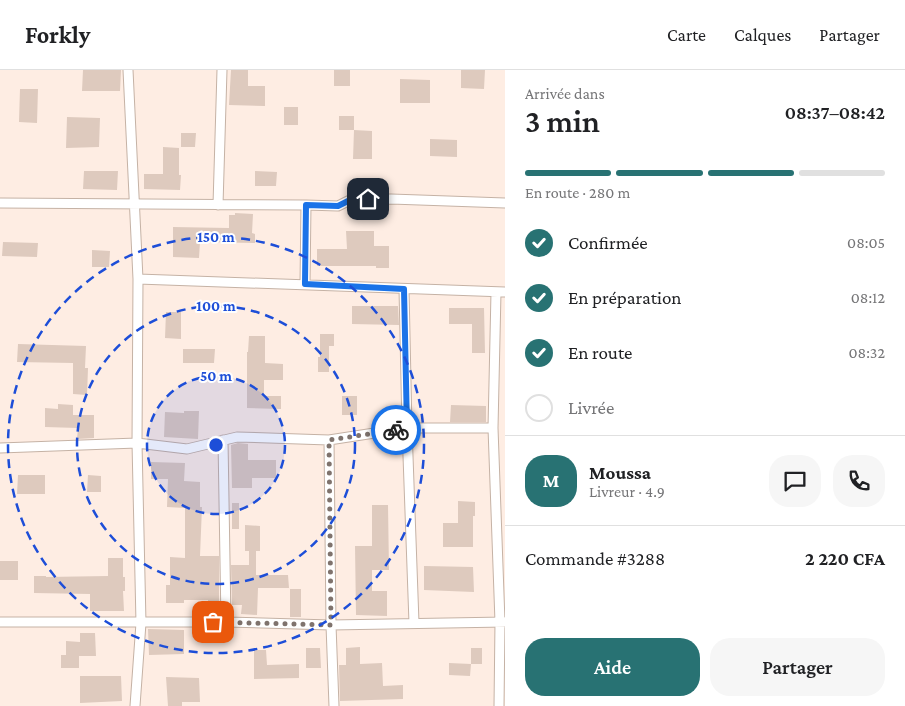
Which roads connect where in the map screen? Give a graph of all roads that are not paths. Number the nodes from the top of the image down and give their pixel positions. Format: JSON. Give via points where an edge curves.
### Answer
{"nodes":[{"id":1,"x":128,"y":70,"type":"edge"},
{"id":2,"x":222,"y":70,"type":"edge"},
{"id":3,"x":0,"y":203,"type":"edge"},
{"id":4,"x":505,"y":203,"type":"edge"},
{"id":5,"x":133,"y":205,"type":"junction"},
{"id":6,"x":306,"y":205,"type":"junction"},
{"id":7,"x":218,"y":206,"type":"junction"},
{"id":8,"x":138,"y":279,"type":"junction"},
{"id":9,"x":305,"y":284,"type":"junction"},
{"id":10,"x":404,"y":289,"type":"junction"},
{"id":11,"x":500,"y":292,"type":"edge"},
{"id":12,"x":407,"y":428,"type":"junction"},
{"id":13,"x":492,"y":428,"type":"junction"},
{"id":14,"x":223,"y":440,"type":"junction"},
{"id":15,"x":329,"y":440,"type":"junction"},
{"id":16,"x":137,"y":443,"type":"junction"},
{"id":17,"x":0,"y":448,"type":"edge"},
{"id":18,"x":0,"y":622,"type":"edge"},
{"id":19,"x":226,"y":622,"type":"junction"},
{"id":20,"x":502,"y":622,"type":"edge"},
{"id":21,"x":141,"y":623,"type":"junction"},
{"id":22,"x":414,"y":624,"type":"junction"},
{"id":23,"x":331,"y":625,"type":"junction"},
{"id":24,"x":135,"y":706,"type":"edge"},
{"id":25,"x":334,"y":706,"type":"edge"},
{"id":26,"x":499,"y":706,"type":"edge"}],
"edges":[{"from":1,"to":5,"type":"street"},
{"from":2,"to":7,"type":"street"},
{"from":3,"to":5,"type":"street"},
{"from":4,"to":6,"type":"street","via":[[391,199],[350,200],[338,206]]},
{"from":5,"to":7,"type":"street"},
{"from":5,"to":8,"type":"street"},
{"from":6,"to":7,"type":"street"},
{"from":6,"to":9,"type":"street"},
{"from":8,"to":9,"type":"street"},
{"from":8,"to":16,"type":"street"},
{"from":9,"to":10,"type":"street"},
{"from":10,"to":11,"type":"street"},
{"from":10,"to":12,"type":"street"},
{"from":11,"to":13,"type":"street"},
{"from":12,"to":13,"type":"street"},
{"from":12,"to":15,"type":"street"},
{"from":12,"to":22,"type":"street"},
{"from":13,"to":20,"type":"street"},
{"from":14,"to":15,"type":"street","via":[[237,437]]},
{"from":14,"to":16,"type":"street","via":[[187,449]]},
{"from":14,"to":19,"type":"street"},
{"from":15,"to":23,"type":"street"},
{"from":16,"to":17,"type":"street"},
{"from":16,"to":21,"type":"street"},
{"from":18,"to":21,"type":"street"},
{"from":19,"to":21,"type":"street"},
{"from":19,"to":23,"type":"street"},
{"from":20,"to":22,"type":"street"},
{"from":20,"to":26,"type":"street"},
{"from":21,"to":24,"type":"street"},
{"from":22,"to":23,"type":"street"},
{"from":23,"to":25,"type":"street"}]}
